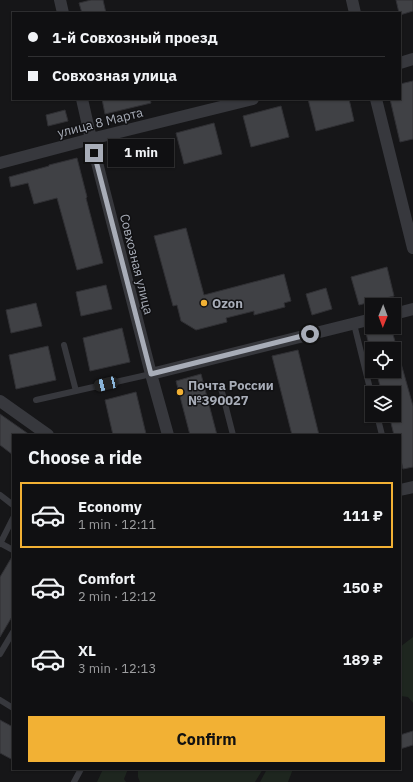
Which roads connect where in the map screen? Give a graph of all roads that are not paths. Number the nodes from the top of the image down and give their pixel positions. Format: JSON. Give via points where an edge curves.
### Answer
{"nodes":[{"id":1,"x":60,"y":0,"type":"edge"},
{"id":2,"x":352,"y":0,"type":"edge"},
{"id":3,"x":63,"y":12,"type":"edge"},
{"id":4,"x":355,"y":12,"type":"edge"},
{"id":5,"x":413,"y":59,"type":"edge"},
{"id":6,"x":401,"y":63,"type":"edge"},
{"id":7,"x":82,"y":100,"type":"edge"},
{"id":8,"x":249,"y":100,"type":"edge"},
{"id":9,"x":376,"y":100,"type":"edge"},
{"id":10,"x":91,"y":139,"type":"junction"},
{"id":11,"x":0,"y":163,"type":"edge"},
{"id":12,"x":413,"y":248,"type":"edge"},
{"id":13,"x":413,"y":309,"type":"edge"},
{"id":14,"x":401,"y":312,"type":"edge"},
{"id":15,"x":365,"y":321,"type":"edge"},
{"id":16,"x":354,"y":324,"type":"junction"},
{"id":17,"x":64,"y":345,"type":"dead end"},
{"id":18,"x":151,"y":374,"type":"junction"},
{"id":19,"x":369,"y":386,"type":"edge"},
{"id":20,"x":221,"y":388,"type":"dead end"},
{"id":21,"x":76,"y":391,"type":"junction"},
{"id":22,"x":0,"y":400,"type":"edge"},
{"id":23,"x":36,"y":400,"type":"dead end"},
{"id":24,"x":379,"y":422,"type":"edge"},
{"id":25,"x":47,"y":434,"type":"edge"},
{"id":26,"x":168,"y":434,"type":"edge"},
{"id":27,"x":233,"y":434,"type":"edge"},
{"id":28,"x":382,"y":434,"type":"edge"},
{"id":29,"x":413,"y":487,"type":"edge"},
{"id":30,"x":401,"y":490,"type":"edge"},
{"id":31,"x":0,"y":495,"type":"edge"},
{"id":32,"x":12,"y":504,"type":"edge"},
{"id":33,"x":12,"y":520,"type":"edge"},
{"id":34,"x":0,"y":544,"type":"edge"},
{"id":35,"x":12,"y":550,"type":"edge"},
{"id":36,"x":12,"y":634,"type":"edge"},
{"id":37,"x":0,"y":654,"type":"edge"},
{"id":38,"x":0,"y":700,"type":"edge"},
{"id":39,"x":12,"y":707,"type":"edge"},
{"id":40,"x":80,"y":770,"type":"edge"},
{"id":41,"x":74,"y":782,"type":"edge"}],
"edges":[{"from":1,"to":3,"type":"street"},
{"from":2,"to":4,"type":"street"},
{"from":5,"to":6,"type":"street"},
{"from":7,"to":10,"type":"street","name":"Совхозная улица"},
{"from":8,"to":10,"type":"street","name":"улица 8 Марта"},
{"from":9,"to":12,"type":"street"},
{"from":10,"to":11,"type":"street","name":"улица 8 Марта"},
{"from":10,"to":18,"type":"street","name":"Совхозная улица"},
{"from":13,"to":14,"type":"street"},
{"from":15,"to":16,"type":"street"},
{"from":16,"to":18,"type":"street"},
{"from":16,"to":19,"type":"lane"},
{"from":17,"to":21,"type":"lane"},
{"from":18,"to":21,"type":"lane"},
{"from":18,"to":26,"type":"street","name":"Совхозная улица"},
{"from":20,"to":27,"type":"lane"},
{"from":21,"to":23,"type":"lane"},
{"from":22,"to":25,"type":"street"},
{"from":24,"to":28,"type":"lane"},
{"from":29,"to":30,"type":"street"},
{"from":31,"to":32,"type":"lane"},
{"from":33,"to":34,"type":"lane"},
{"from":34,"to":35,"type":"lane"},
{"from":36,"to":37,"type":"lane"},
{"from":38,"to":39,"type":"lane"},
{"from":40,"to":41,"type":"lane"}]}
